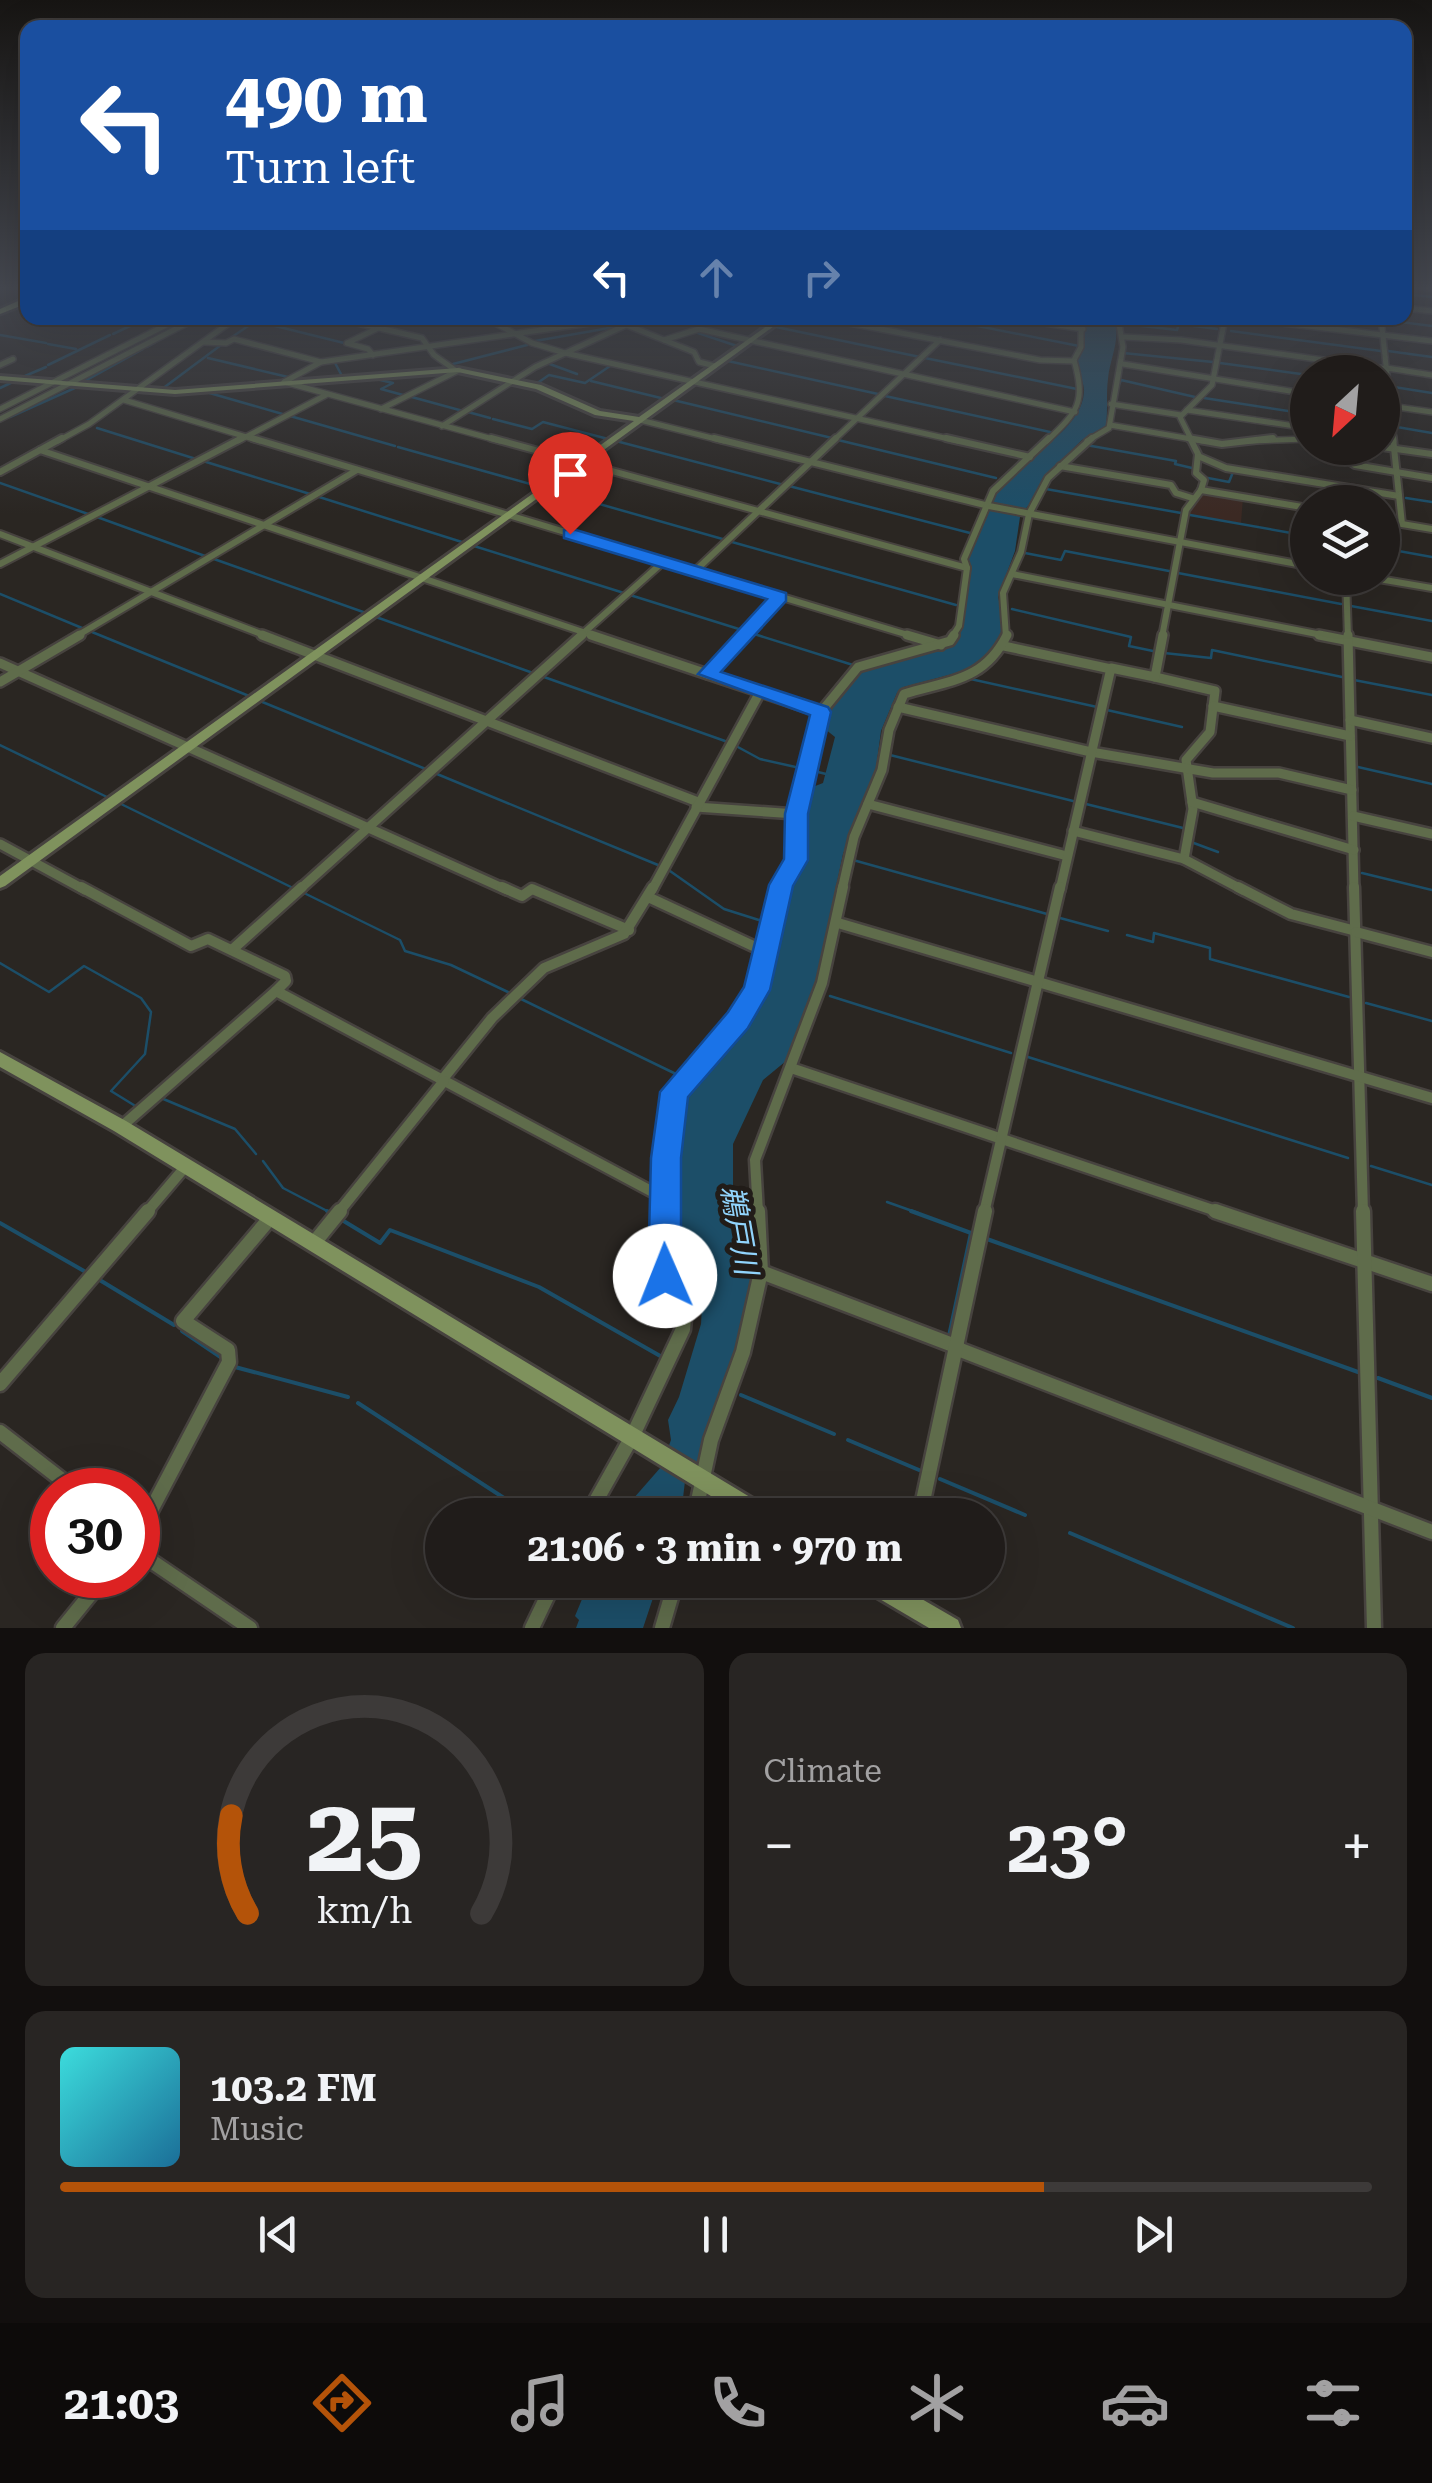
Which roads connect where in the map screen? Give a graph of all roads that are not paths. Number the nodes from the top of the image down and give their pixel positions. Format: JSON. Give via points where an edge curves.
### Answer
{"nodes":[{"id":1,"x":94,"y":363,"type":"edge"},
{"id":2,"x":112,"y":363,"type":"edge"},
{"id":3,"x":175,"y":363,"type":"edge"},
{"id":4,"x":320,"y":363,"type":"edge"},
{"id":5,"x":449,"y":363,"type":"edge"},
{"id":6,"x":543,"y":363,"type":"edge"},
{"id":7,"x":616,"y":363,"type":"edge"},
{"id":8,"x":702,"y":363,"type":"edge"},
{"id":9,"x":719,"y":363,"type":"edge"},
{"id":10,"x":843,"y":363,"type":"edge"},
{"id":11,"x":916,"y":363,"type":"edge"},
{"id":12,"x":1074,"y":363,"type":"edge"},
{"id":13,"x":1216,"y":363,"type":"edge"},
{"id":14,"x":1123,"y":364,"type":"joint"},
{"id":15,"x":715,"y":366,"type":"junction"},
{"id":16,"x":458,"y":370,"type":"junction"},
{"id":17,"x":1400,"y":370,"type":"edge"},
{"id":18,"x":1432,"y":374,"type":"edge"},
{"id":19,"x":902,"y":376,"type":"junction"},
{"id":20,"x":0,"y":378,"type":"edge"},
{"id":21,"x":61,"y":380,"type":"junction"},
{"id":22,"x":695,"y":380,"type":"junction"},
{"id":23,"x":1213,"y":380,"type":"junction"},
{"id":24,"x":284,"y":382,"type":"junction"},
{"id":25,"x":515,"y":382,"type":"junction"},
{"id":26,"x":75,"y":383,"type":"junction"},
{"id":27,"x":140,"y":389,"type":"junction"},
{"id":28,"x":1290,"y":391,"type":"edge"},
{"id":29,"x":326,"y":394,"type":"junction"},
{"id":30,"x":124,"y":400,"type":"junction"},
{"id":31,"x":1111,"y":404,"type":"junction"},
{"id":32,"x":1,"y":407,"type":"edge"},
{"id":33,"x":1400,"y":408,"type":"edge"},
{"id":34,"x":381,"y":409,"type":"junction"},
{"id":35,"x":1076,"y":412,"type":"junction"},
{"id":36,"x":1184,"y":412,"type":"junction"},
{"id":37,"x":1432,"y":412,"type":"edge"},
{"id":38,"x":858,"y":418,"type":"junction"},
{"id":39,"x":0,"y":419,"type":"edge"},
{"id":40,"x":640,"y":420,"type":"junction"},
{"id":41,"x":1110,"y":425,"type":"junction"},
{"id":42,"x":442,"y":426,"type":"junction"},
{"id":43,"x":1290,"y":426,"type":"edge"},
{"id":44,"x":246,"y":436,"type":"junction"},
{"id":45,"x":1191,"y":438,"type":"junction"},
{"id":46,"x":1290,"y":438,"type":"edge"},
{"id":47,"x":1400,"y":449,"type":"edge"},
{"id":48,"x":40,"y":450,"type":"junction"},
{"id":49,"x":1432,"y":454,"type":"edge"},
{"id":50,"x":1198,"y":456,"type":"junction"},
{"id":51,"x":1030,"y":457,"type":"junction"},
{"id":52,"x":580,"y":463,"type":"junction"},
{"id":53,"x":810,"y":463,"type":"junction"},
{"id":54,"x":1354,"y":465,"type":"edge"},
{"id":55,"x":1396,"y":465,"type":"edge"},
{"id":56,"x":1060,"y":466,"type":"junction"},
{"id":57,"x":356,"y":470,"type":"junction"},
{"id":58,"x":0,"y":472,"type":"edge"},
{"id":59,"x":1397,"y":472,"type":"junction"},
{"id":60,"x":1432,"y":478,"type":"edge"},
{"id":61,"x":1331,"y":485,"type":"edge"},
{"id":62,"x":1398,"y":485,"type":"edge"},
{"id":63,"x":149,"y":486,"type":"junction"},
{"id":64,"x":1201,"y":490,"type":"junction"},
{"id":65,"x":1192,"y":498,"type":"junction"},
{"id":66,"x":1290,"y":505,"type":"edge"},
{"id":67,"x":1400,"y":505,"type":"edge"},
{"id":68,"x":988,"y":506,"type":"junction"},
{"id":69,"x":758,"y":512,"type":"junction"},
{"id":70,"x":1027,"y":514,"type":"junction"},
{"id":71,"x":508,"y":515,"type":"junction"},
{"id":72,"x":1402,"y":524,"type":"joint"},
{"id":73,"x":264,"y":525,"type":"junction"},
{"id":74,"x":1432,"y":529,"type":"edge"},
{"id":75,"x":0,"y":534,"type":"edge"},
{"id":76,"x":1179,"y":542,"type":"junction"},
{"id":77,"x":34,"y":546,"type":"junction"},
{"id":78,"x":663,"y":562,"type":"junction"},
{"id":79,"x":1290,"y":563,"type":"edge"},
{"id":80,"x":0,"y":564,"type":"edge"},
{"id":81,"x":966,"y":568,"type":"junction"},
{"id":82,"x":695,"y":572,"type":"junction"},
{"id":83,"x":1012,"y":574,"type":"junction"},
{"id":84,"x":422,"y":578,"type":"junction"},
{"id":85,"x":1400,"y":583,"type":"edge"},
{"id":86,"x":1432,"y":588,"type":"edge"},
{"id":87,"x":151,"y":592,"type":"junction"},
{"id":88,"x":1347,"y":595,"type":"edge"},
{"id":89,"x":780,"y":597,"type":"junction"},
{"id":90,"x":1168,"y":605,"type":"junction"},
{"id":91,"x":585,"y":633,"type":"junction"},
{"id":92,"x":1348,"y":640,"type":"junction"},
{"id":93,"x":942,"y":646,"type":"junction"},
{"id":94,"x":1004,"y":646,"type":"junction"},
{"id":95,"x":316,"y":655,"type":"junction"},
{"id":96,"x":1432,"y":657,"type":"edge"},
{"id":97,"x":0,"y":663,"type":"edge"},
{"id":98,"x":1111,"y":669,"type":"junction"},
{"id":99,"x":18,"y":671,"type":"junction"},
{"id":100,"x":708,"y":674,"type":"junction"},
{"id":101,"x":1154,"y":677,"type":"junction"},
{"id":102,"x":0,"y":682,"type":"edge"},
{"id":103,"x":760,"y":692,"type":"junction"},
{"id":104,"x":1214,"y":706,"type":"junction"},
{"id":105,"x":898,"y":708,"type":"junction"},
{"id":106,"x":821,"y":712,"type":"junction"},
{"id":107,"x":1350,"y":720,"type":"junction"},
{"id":108,"x":487,"y":721,"type":"junction"},
{"id":109,"x":1350,"y":736,"type":"junction"},
{"id":110,"x":1432,"y":738,"type":"edge"},
{"id":111,"x":189,"y":747,"type":"junction"},
{"id":112,"x":1091,"y":752,"type":"junction"},
{"id":113,"x":1185,"y":768,"type":"junction"},
{"id":114,"x":1352,"y":790,"type":"junction"},
{"id":115,"x":1192,"y":802,"type":"junction"},
{"id":116,"x":868,"y":804,"type":"junction"},
{"id":117,"x":697,"y":805,"type":"junction"},
{"id":118,"x":796,"y":814,"type":"junction"},
{"id":119,"x":1352,"y":816,"type":"junction"},
{"id":120,"x":368,"y":827,"type":"junction"},
{"id":121,"x":1073,"y":831,"type":"junction"},
{"id":122,"x":1432,"y":834,"type":"edge"},
{"id":123,"x":0,"y":844,"type":"edge"},
{"id":124,"x":1354,"y":850,"type":"junction"},
{"id":125,"x":1067,"y":856,"type":"junction"},
{"id":126,"x":1184,"y":858,"type":"junction"},
{"id":127,"x":31,"y":861,"type":"junction"},
{"id":128,"x":0,"y":884,"type":"edge"},
{"id":129,"x":648,"y":897,"type":"junction"},
{"id":130,"x":838,"y":924,"type":"junction"},
{"id":131,"x":629,"y":930,"type":"junction"},
{"id":132,"x":1356,"y":932,"type":"junction"},
{"id":133,"x":233,"y":949,"type":"junction"},
{"id":134,"x":766,"y":952,"type":"junction"},
{"id":135,"x":1432,"y":952,"type":"edge"},
{"id":136,"x":1038,"y":982,"type":"junction"},
{"id":137,"x":276,"y":991,"type":"junction"},
{"id":138,"x":0,"y":1059,"type":"edge"},
{"id":139,"x":791,"y":1068,"type":"junction"},
{"id":140,"x":1360,"y":1077,"type":"junction"},
{"id":141,"x":443,"y":1080,"type":"junction"},
{"id":142,"x":1432,"y":1098,"type":"edge"},
{"id":143,"x":122,"y":1127,"type":"junction"},
{"id":144,"x":1000,"y":1140,"type":"junction"},
{"id":145,"x":186,"y":1166,"type":"junction"},
{"id":146,"x":664,"y":1198,"type":"junction"},
{"id":147,"x":271,"y":1217,"type":"junction"},
{"id":148,"x":314,"y":1243,"type":"junction"},
{"id":149,"x":1364,"y":1261,"type":"junction"},
{"id":150,"x":761,"y":1272,"type":"junction"},
{"id":151,"x":1432,"y":1284,"type":"edge"},
{"id":152,"x":958,"y":1348,"type":"junction"},
{"id":153,"x":0,"y":1384,"type":"edge"},
{"id":154,"x":0,"y":1432,"type":"edge"},
{"id":155,"x":633,"y":1435,"type":"junction"},
{"id":156,"x":46,"y":1468,"type":"edge"},
{"id":157,"x":700,"y":1478,"type":"junction"},
{"id":158,"x":160,"y":1493,"type":"edge"},
{"id":159,"x":598,"y":1498,"type":"edge"},
{"id":160,"x":697,"y":1498,"type":"edge"},
{"id":161,"x":733,"y":1498,"type":"edge"},
{"id":162,"x":924,"y":1498,"type":"edge"},
{"id":163,"x":1371,"y":1508,"type":"junction"},
{"id":164,"x":1432,"y":1532,"type":"edge"},
{"id":165,"x":160,"y":1566,"type":"edge"},
{"id":166,"x":87,"y":1598,"type":"edge"},
{"id":167,"x":546,"y":1598,"type":"edge"},
{"id":168,"x":671,"y":1598,"type":"edge"},
{"id":169,"x":914,"y":1598,"type":"edge"},
{"id":170,"x":63,"y":1628,"type":"edge"},
{"id":171,"x":250,"y":1628,"type":"edge"},
{"id":172,"x":532,"y":1628,"type":"edge"},
{"id":173,"x":662,"y":1628,"type":"edge"},
{"id":174,"x":950,"y":1628,"type":"edge"},
{"id":175,"x":1374,"y":1628,"type":"edge"}],
"edges":[{"from":1,"to":21,"type":"street"},
{"from":2,"to":26,"type":"street"},
{"from":3,"to":27,"type":"street"},
{"from":4,"to":24,"type":"street"},
{"from":5,"to":16,"type":"street"},
{"from":6,"to":25,"type":"street"},
{"from":7,"to":22,"type":"street"},
{"from":8,"to":15,"type":"street"},
{"from":9,"to":15,"type":"street"},
{"from":10,"to":19,"type":"street"},
{"from":11,"to":19,"type":"street"},
{"from":12,"to":35,"type":"street","via":[[1082,390]]},
{"from":13,"to":23,"type":"street"},
{"from":14,"to":23,"type":"street"},
{"from":14,"to":31,"type":"street"},
{"from":15,"to":22,"type":"street"},
{"from":16,"to":24,"type":"street"},
{"from":16,"to":25,"type":"street"},
{"from":16,"to":34,"type":"street"},
{"from":17,"to":18,"type":"street"},
{"from":19,"to":35,"type":"street"},
{"from":19,"to":38,"type":"street"},
{"from":20,"to":21,"type":"street"},
{"from":21,"to":26,"type":"street"},
{"from":21,"to":32,"type":"street"},
{"from":22,"to":38,"type":"street"},
{"from":22,"to":40,"type":"street"},
{"from":23,"to":28,"type":"street"},
{"from":23,"to":36,"type":"street"},
{"from":24,"to":27,"type":"street"},
{"from":24,"to":29,"type":"street"},
{"from":25,"to":40,"type":"street","via":[[589,411]]},
{"from":25,"to":42,"type":"street"},
{"from":26,"to":27,"type":"street"},
{"from":26,"to":39,"type":"street"},
{"from":27,"to":30,"type":"street"},
{"from":29,"to":34,"type":"street"},
{"from":29,"to":44,"type":"street"},
{"from":30,"to":44,"type":"street"},
{"from":30,"to":48,"type":"street"},
{"from":31,"to":36,"type":"street"},
{"from":31,"to":41,"type":"street"},
{"from":33,"to":37,"type":"street"},
{"from":34,"to":42,"type":"street"},
{"from":35,"to":51,"type":"street"},
{"from":36,"to":43,"type":"street"},
{"from":36,"to":45,"type":"street"},
{"from":38,"to":51,"type":"street"},
{"from":38,"to":53,"type":"street"},
{"from":40,"to":52,"type":"street"},
{"from":40,"to":53,"type":"street"},
{"from":41,"to":45,"type":"street"},
{"from":41,"to":56,"type":"street"},
{"from":42,"to":52,"type":"street"},
{"from":44,"to":57,"type":"street"},
{"from":44,"to":63,"type":"street"},
{"from":45,"to":46,"type":"street","via":[[1222,444]]},
{"from":45,"to":50,"type":"street"},
{"from":47,"to":49,"type":"street"},
{"from":48,"to":58,"type":"street"},
{"from":48,"to":63,"type":"street"},
{"from":50,"to":61,"type":"street","via":[[1226,468]]},
{"from":50,"to":64,"type":"street"},
{"from":51,"to":68,"type":"street","via":[[995,488]]},
{"from":52,"to":69,"type":"street"},
{"from":52,"to":71,"type":"street"},
{"from":53,"to":68,"type":"street"},
{"from":53,"to":69,"type":"street"},
{"from":54,"to":59,"type":"street"},
{"from":55,"to":59,"type":"street"},
{"from":56,"to":65,"type":"street","via":[[1172,485],[1176,494]]},
{"from":56,"to":70,"type":"street"},
{"from":57,"to":71,"type":"street"},
{"from":57,"to":73,"type":"street"},
{"from":59,"to":60,"type":"street"},
{"from":59,"to":62,"type":"street"},
{"from":63,"to":73,"type":"street"},
{"from":63,"to":77,"type":"street"},
{"from":64,"to":65,"type":"street"},
{"from":64,"to":66,"type":"street"},
{"from":65,"to":76,"type":"street"},
{"from":67,"to":72,"type":"street"},
{"from":68,"to":70,"type":"street"},
{"from":68,"to":81,"type":"street"},
{"from":69,"to":81,"type":"street"},
{"from":69,"to":82,"type":"street"},
{"from":70,"to":76,"type":"street"},
{"from":70,"to":83,"type":"street"},
{"from":71,"to":78,"type":"street"},
{"from":71,"to":84,"type":"street"},
{"from":72,"to":74,"type":"street"},
{"from":73,"to":84,"type":"street"},
{"from":73,"to":87,"type":"street"},
{"from":75,"to":77,"type":"street"},
{"from":76,"to":79,"type":"street"},
{"from":76,"to":90,"type":"street"},
{"from":77,"to":80,"type":"street"},
{"from":77,"to":87,"type":"street"},
{"from":78,"to":82,"type":"street"},
{"from":78,"to":91,"type":"street"},
{"from":81,"to":93,"type":"street","via":[[960,626]]},
{"from":82,"to":89,"type":"street"},
{"from":83,"to":90,"type":"street"},
{"from":83,"to":94,"type":"street","via":[[1003,593]]},
{"from":84,"to":91,"type":"street"},
{"from":84,"to":95,"type":"street"},
{"from":85,"to":86,"type":"street"},
{"from":87,"to":95,"type":"street"},
{"from":87,"to":99,"type":"street"},
{"from":88,"to":92,"type":"street"},
{"from":89,"to":93,"type":"street"},
{"from":89,"to":100,"type":"street"},
{"from":90,"to":92,"type":"street"},
{"from":90,"to":101,"type":"street"},
{"from":91,"to":100,"type":"street"},
{"from":91,"to":108,"type":"street"},
{"from":92,"to":96,"type":"street"},
{"from":92,"to":107,"type":"street"},
{"from":93,"to":106,"type":"street","via":[[858,667]]},
{"from":94,"to":98,"type":"street"},
{"from":94,"to":105,"type":"street","via":[[984,669],[911,689]]},
{"from":95,"to":108,"type":"street"},
{"from":95,"to":111,"type":"street"},
{"from":97,"to":99,"type":"street"},
{"from":98,"to":101,"type":"street"},
{"from":98,"to":112,"type":"street"},
{"from":99,"to":102,"type":"street"},
{"from":99,"to":111,"type":"street"},
{"from":100,"to":103,"type":"street"},
{"from":101,"to":104,"type":"street","via":[[1215,690]]},
{"from":103,"to":106,"type":"street"},
{"from":103,"to":117,"type":"street"},
{"from":104,"to":109,"type":"street"},
{"from":104,"to":113,"type":"street","via":[[1210,732],[1188,754]]},
{"from":105,"to":112,"type":"street"},
{"from":105,"to":116,"type":"street"},
{"from":106,"to":118,"type":"street"},
{"from":107,"to":109,"type":"street"},
{"from":107,"to":110,"type":"street"},
{"from":108,"to":117,"type":"street"},
{"from":108,"to":120,"type":"street"},
{"from":109,"to":114,"type":"street"},
{"from":111,"to":120,"type":"street"},
{"from":111,"to":127,"type":"street"},
{"from":112,"to":113,"type":"street"},
{"from":112,"to":121,"type":"street"},
{"from":113,"to":114,"type":"street","via":[[1278,773]]},
{"from":113,"to":115,"type":"street"},
{"from":114,"to":119,"type":"street"},
{"from":115,"to":124,"type":"street"},
{"from":115,"to":126,"type":"street"},
{"from":116,"to":125,"type":"street"},
{"from":116,"to":130,"type":"street"},
{"from":117,"to":118,"type":"street"},
{"from":117,"to":129,"type":"street"},
{"from":118,"to":134,"type":"street","via":[[796,860],[781,885]]},
{"from":119,"to":122,"type":"street"},
{"from":119,"to":124,"type":"street"},
{"from":120,"to":131,"type":"street","via":[[522,896],[532,889]]},
{"from":120,"to":133,"type":"street"},
{"from":121,"to":125,"type":"street"},
{"from":121,"to":126,"type":"street"},
{"from":123,"to":127,"type":"street"},
{"from":124,"to":132,"type":"street"},
{"from":125,"to":136,"type":"street"},
{"from":126,"to":132,"type":"street","via":[[1291,914]]},
{"from":127,"to":128,"type":"street"},
{"from":127,"to":133,"type":"street","via":[[191,946],[208,938]]},
{"from":129,"to":131,"type":"street"},
{"from":129,"to":134,"type":"street"},
{"from":130,"to":136,"type":"street"},
{"from":130,"to":139,"type":"street"},
{"from":131,"to":141,"type":"street","via":[[544,968],[492,1018]]},
{"from":132,"to":135,"type":"street"},
{"from":132,"to":140,"type":"street"},
{"from":133,"to":137,"type":"street","via":[[285,976]]},
{"from":134,"to":146,"type":"street","via":[[757,990],[738,1020],[674,1092]]},
{"from":136,"to":140,"type":"street"},
{"from":136,"to":144,"type":"street"},
{"from":137,"to":141,"type":"street"},
{"from":137,"to":143,"type":"street"},
{"from":138,"to":143,"type":"street"},
{"from":139,"to":144,"type":"street"},
{"from":139,"to":150,"type":"street","via":[[755,1160]]},
{"from":140,"to":142,"type":"street"},
{"from":140,"to":149,"type":"street"},
{"from":141,"to":146,"type":"street"},
{"from":141,"to":148,"type":"street"},
{"from":143,"to":145,"type":"street"},
{"from":144,"to":149,"type":"street"},
{"from":144,"to":152,"type":"street"},
{"from":145,"to":147,"type":"street"},
{"from":145,"to":153,"type":"street"},
{"from":146,"to":155,"type":"street","via":[[665,1276],[684,1319]]},
{"from":147,"to":148,"type":"street"},
{"from":147,"to":158,"type":"street","via":[[183,1321],[228,1350],[229,1362]]},
{"from":148,"to":155,"type":"street"},
{"from":149,"to":151,"type":"street"},
{"from":149,"to":163,"type":"street"},
{"from":150,"to":152,"type":"street"},
{"from":150,"to":157,"type":"street","via":[[743,1352]]},
{"from":152,"to":162,"type":"street"},
{"from":152,"to":163,"type":"street"},
{"from":154,"to":156,"type":"street"},
{"from":155,"to":157,"type":"street"},
{"from":155,"to":159,"type":"street"},
{"from":157,"to":160,"type":"street"},
{"from":157,"to":161,"type":"street"},
{"from":163,"to":164,"type":"street"},
{"from":163,"to":175,"type":"street"},
{"from":165,"to":171,"type":"street"},
{"from":166,"to":170,"type":"street"},
{"from":167,"to":172,"type":"street"},
{"from":168,"to":173,"type":"street"},
{"from":169,"to":174,"type":"street"}]}
